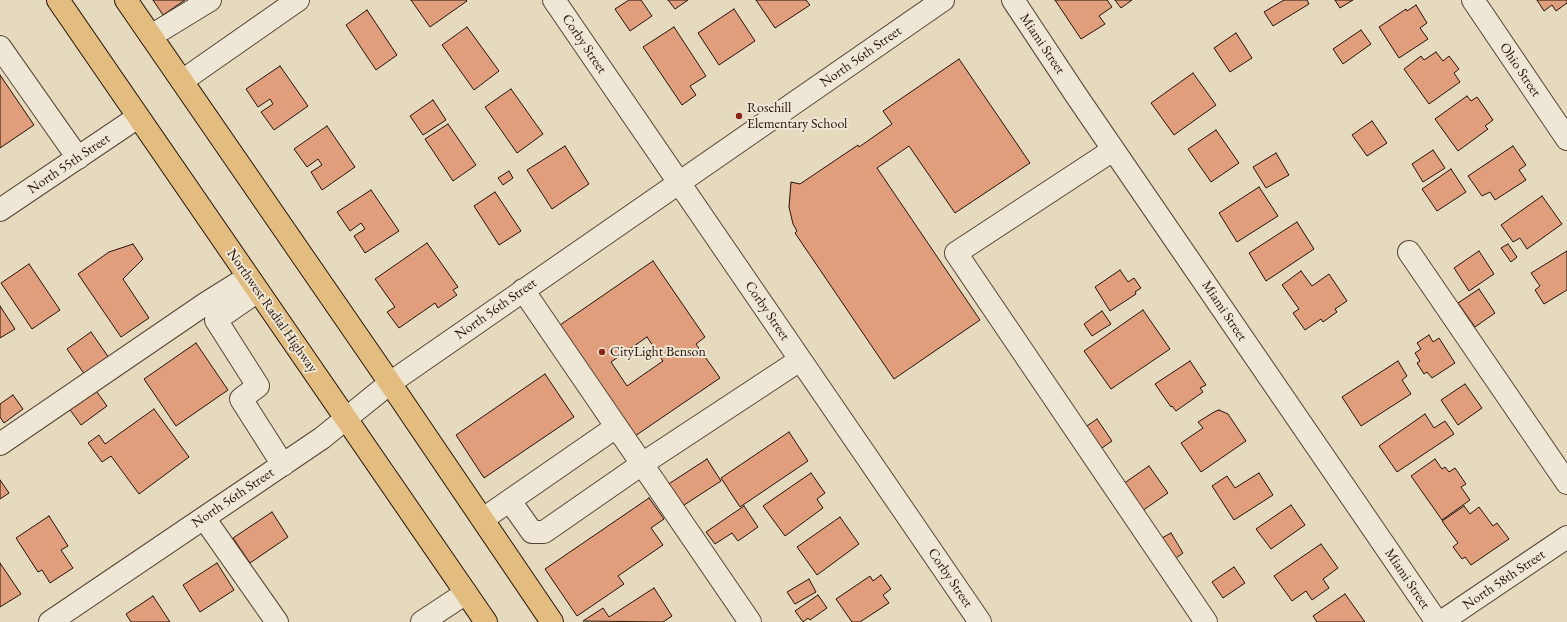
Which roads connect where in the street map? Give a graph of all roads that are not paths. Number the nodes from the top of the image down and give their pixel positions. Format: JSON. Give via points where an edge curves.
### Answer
{"nodes":[{"id":1,"x":58,"y":0,"type":"edge"},
{"id":2,"x":126,"y":0,"type":"edge"},
{"id":3,"x":210,"y":0,"type":"edge"},
{"id":4,"x":298,"y":0,"type":"edge"},
{"id":5,"x":554,"y":0,"type":"edge"},
{"id":6,"x":943,"y":0,"type":"edge"},
{"id":7,"x":1013,"y":0,"type":"edge"},
{"id":8,"x":1472,"y":0,"type":"edge"},
{"id":9,"x":151,"y":36,"type":"junction"},
{"id":10,"x":0,"y":46,"type":"edge"},
{"id":11,"x":182,"y":81,"type":"junction"},
{"id":12,"x":138,"y":117,"type":"junction"},
{"id":13,"x":1567,"y":139,"type":"edge"},
{"id":14,"x":1114,"y":150,"type":"junction"},
{"id":15,"x":78,"y":158,"type":"junction"},
{"id":16,"x":678,"y":182,"type":"junction"},
{"id":17,"x":2,"y":204,"type":"edge"},
{"id":18,"x":1409,"y":252,"type":"dead end"},
{"id":19,"x":253,"y":284,"type":"junction"},
{"id":20,"x":523,"y":290,"type":"junction"},
{"id":21,"x":210,"y":312,"type":"junction"},
{"id":22,"x":800,"y":360,"type":"junction"},
{"id":23,"x":390,"y":383,"type":"junction"},
{"id":24,"x":346,"y":418,"type":"junction"},
{"id":25,"x":616,"y":427,"type":"junction"},
{"id":26,"x":0,"y":444,"type":"edge"},
{"id":27,"x":642,"y":464,"type":"junction"},
{"id":28,"x":283,"y":465,"type":"junction"},
{"id":29,"x":1567,"y":482,"type":"edge"},
{"id":30,"x":510,"y":501,"type":"junction"},
{"id":31,"x":204,"y":518,"type":"junction"},
{"id":32,"x":483,"y":519,"type":"junction"},
{"id":33,"x":1567,"y":537,"type":"edge"},
{"id":34,"x":466,"y":592,"type":"junction"},
{"id":35,"x":50,"y":622,"type":"edge"},
{"id":36,"x":276,"y":622,"type":"edge"},
{"id":37,"x":422,"y":622,"type":"edge"},
{"id":38,"x":486,"y":622,"type":"edge"},
{"id":39,"x":552,"y":622,"type":"edge"},
{"id":40,"x":750,"y":622,"type":"edge"},
{"id":41,"x":980,"y":622,"type":"edge"},
{"id":42,"x":1206,"y":622,"type":"edge"},
{"id":43,"x":1437,"y":622,"type":"edge"},
{"id":44,"x":1441,"y":622,"type":"edge"}],
"edges":[{"from":1,"to":12,"type":"main road","name":"Northwest Radial Highway"},
{"from":2,"to":9,"type":"main road"},
{"from":3,"to":9,"type":"street"},
{"from":4,"to":11,"type":"street"},
{"from":5,"to":16,"type":"street","name":"Corby Street"},
{"from":6,"to":16,"type":"street","name":"North 56th Street"},
{"from":7,"to":14,"type":"street","name":"Miami Street"},
{"from":8,"to":13,"type":"street","name":"Ohio Street"},
{"from":9,"to":11,"type":"main road"},
{"from":10,"to":15,"type":"street"},
{"from":11,"to":23,"type":"main road"},
{"from":12,"to":15,"type":"street","name":"North 55th Street"},
{"from":12,"to":19,"type":"main road","name":"Northwest Radial Highway"},
{"from":14,"to":42,"type":"street","via":[[956,254]]},
{"from":14,"to":43,"type":"street","name":"Miami Street"},
{"from":15,"to":17,"type":"street","name":"North 55th Street"},
{"from":16,"to":20,"type":"street","name":"North 56th Street"},
{"from":16,"to":22,"type":"street","name":"Corby Street"},
{"from":18,"to":29,"type":"street"},
{"from":19,"to":21,"type":"street"},
{"from":19,"to":24,"type":"main road","name":"Northwest Radial Highway"},
{"from":20,"to":23,"type":"street","name":"North 56th Street"},
{"from":20,"to":25,"type":"street"},
{"from":21,"to":26,"type":"street"},
{"from":21,"to":28,"type":"street","via":[[258,386],[241,399]]},
{"from":22,"to":27,"type":"street"},
{"from":22,"to":41,"type":"street","name":"Corby Street"},
{"from":23,"to":24,"type":"street","name":"North 56th Street"},
{"from":23,"to":32,"type":"main road"},
{"from":24,"to":28,"type":"street","name":"North 56th Street"},
{"from":24,"to":34,"type":"main road","name":"Northwest Radial Highway"},
{"from":25,"to":27,"type":"street"},
{"from":25,"to":30,"type":"street"},
{"from":27,"to":30,"type":"street","via":[[544,532],[532,532]]},
{"from":27,"to":40,"type":"street"},
{"from":28,"to":31,"type":"street","name":"North 56th Street"},
{"from":30,"to":32,"type":"street"},
{"from":31,"to":35,"type":"street","name":"North 56th Street"},
{"from":31,"to":36,"type":"street"},
{"from":32,"to":39,"type":"main road"},
{"from":33,"to":44,"type":"street","name":"North 58th Street"},
{"from":34,"to":37,"type":"street"},
{"from":34,"to":38,"type":"main road","name":"Northwest Radial Highway"}]}
